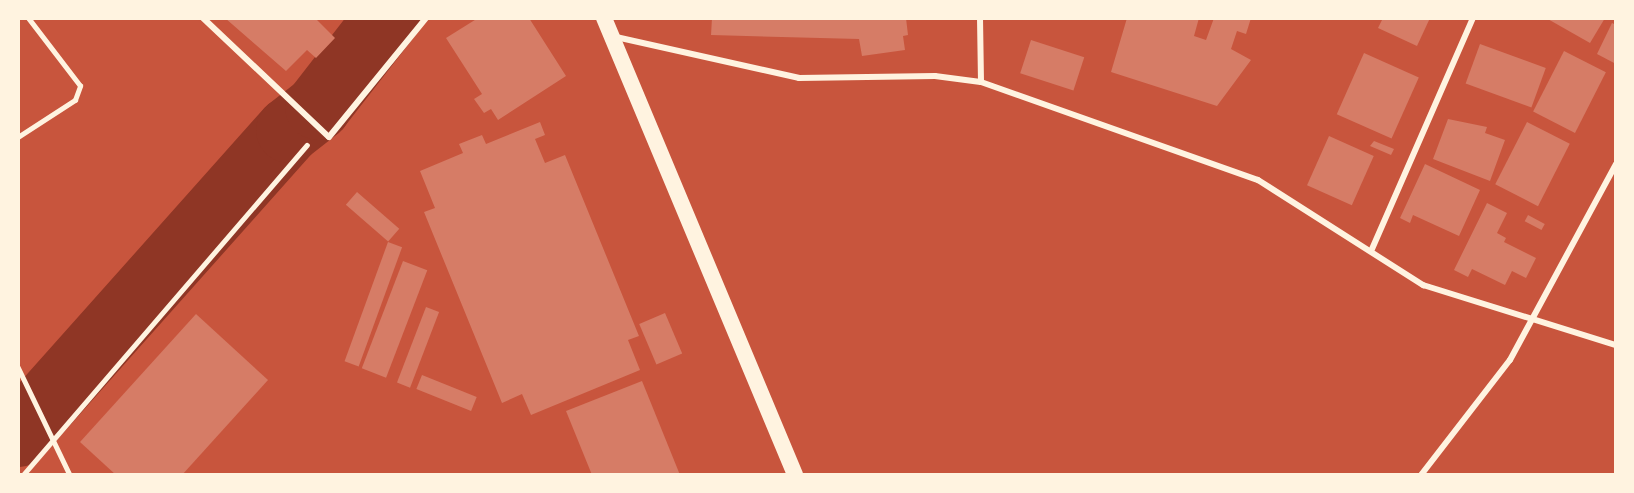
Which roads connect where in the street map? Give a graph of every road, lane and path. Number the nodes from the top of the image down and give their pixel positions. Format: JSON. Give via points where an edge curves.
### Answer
{"nodes":[{"id":1,"x":28,"y":18,"type":"edge"},
{"id":2,"x":202,"y":18,"type":"edge"},
{"id":3,"x":426,"y":18,"type":"edge"},
{"id":4,"x":604,"y":18,"type":"edge"},
{"id":5,"x":980,"y":18,"type":"edge"},
{"id":6,"x":1473,"y":18,"type":"edge"},
{"id":7,"x":612,"y":36,"type":"junction"},
{"id":8,"x":981,"y":82,"type":"junction"},
{"id":9,"x":18,"y":137,"type":"edge"},
{"id":10,"x":308,"y":145,"type":"dead end"},
{"id":11,"x":1616,"y":164,"type":"edge"},
{"id":12,"x":1371,"y":249,"type":"junction"},
{"id":13,"x":1532,"y":316,"type":"junction"},
{"id":14,"x":1616,"y":345,"type":"edge"},
{"id":15,"x":18,"y":367,"type":"edge"},
{"id":16,"x":51,"y":445,"type":"junction"},
{"id":17,"x":23,"y":475,"type":"edge"},
{"id":18,"x":70,"y":475,"type":"edge"},
{"id":19,"x":795,"y":475,"type":"edge"},
{"id":20,"x":1422,"y":475,"type":"edge"}],
"edges":[{"from":1,"to":9,"type":"lane","via":[[80,86],[75,100]]},
{"from":2,"to":3,"type":"street","via":[[329,137]]},
{"from":4,"to":7,"type":"highway"},
{"from":5,"to":8,"type":"street"},
{"from":6,"to":12,"type":"street"},
{"from":7,"to":8,"type":"street","via":[[799,78],[935,76]]},
{"from":7,"to":19,"type":"highway"},
{"from":8,"to":12,"type":"street","via":[[1258,180]]},
{"from":10,"to":16,"type":"lane"},
{"from":11,"to":13,"type":"street"},
{"from":12,"to":13,"type":"street","via":[[1423,285]]},
{"from":13,"to":14,"type":"street"},
{"from":13,"to":20,"type":"street","via":[[1510,360]]},
{"from":15,"to":16,"type":"lane","via":[[32,388]]},
{"from":16,"to":17,"type":"lane"},
{"from":16,"to":18,"type":"lane"}]}
